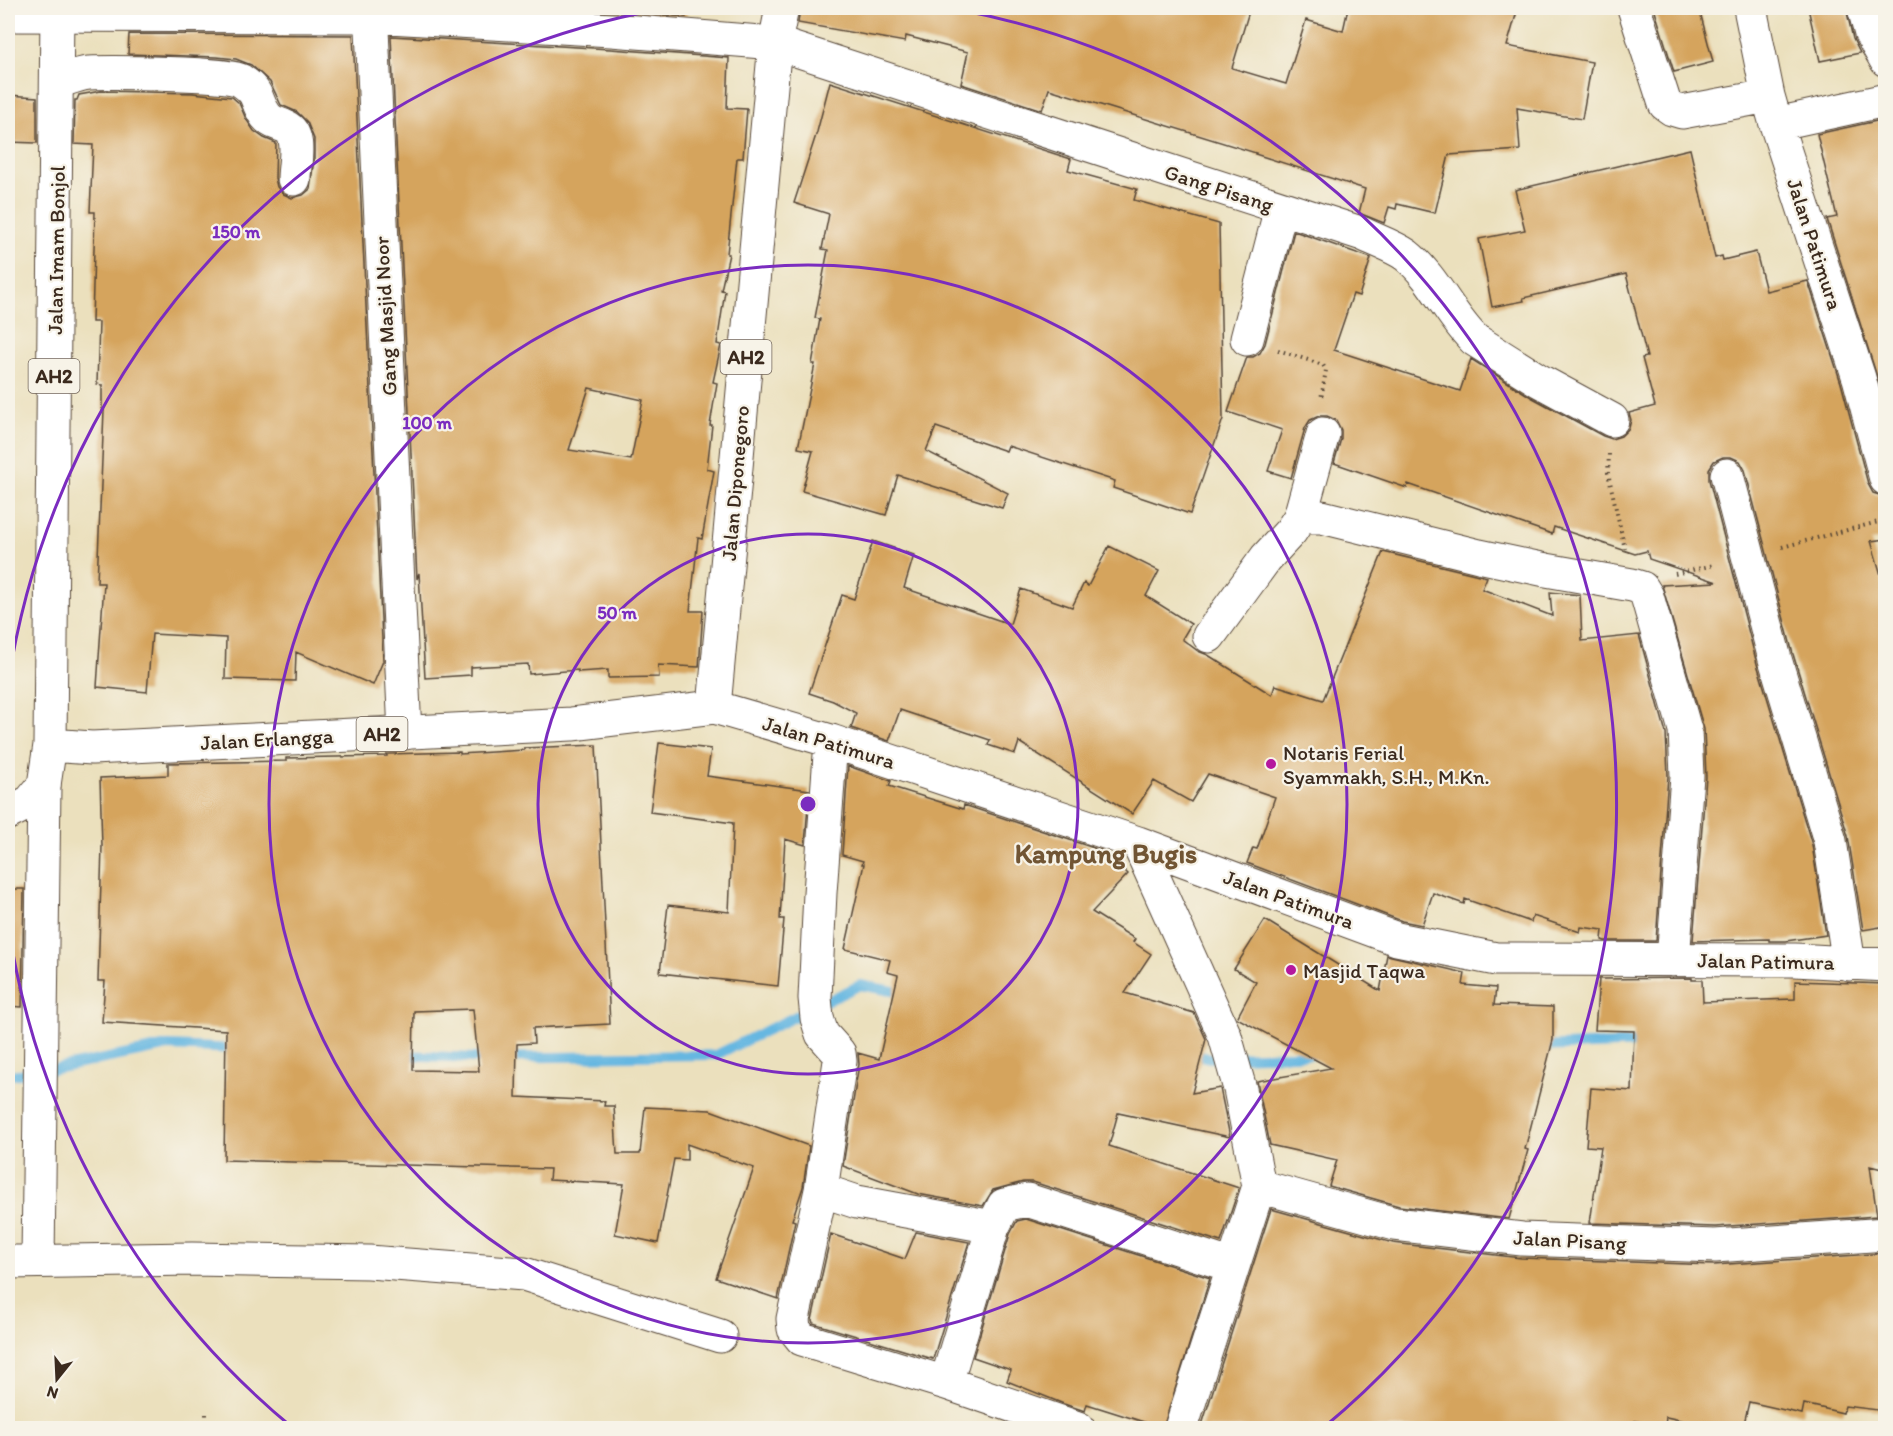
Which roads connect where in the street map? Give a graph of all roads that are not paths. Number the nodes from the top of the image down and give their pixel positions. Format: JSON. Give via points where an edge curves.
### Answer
{"nodes":[{"id":1,"x":782,"y":8,"type":"edge"},
{"id":2,"x":1634,"y":8,"type":"edge"},
{"id":3,"x":1750,"y":8,"type":"edge"},
{"id":4,"x":1864,"y":8,"type":"edge"},
{"id":5,"x":57,"y":12,"type":"edge"},
{"id":6,"x":371,"y":12,"type":"edge"},
{"id":7,"x":8,"y":15,"type":"edge"},
{"id":8,"x":611,"y":19,"type":"edge"},
{"id":9,"x":775,"y":43,"type":"junction"},
{"id":10,"x":1886,"y":60,"type":"edge"},
{"id":11,"x":58,"y":82,"type":"junction"},
{"id":12,"x":1886,"y":100,"type":"edge"},
{"id":13,"x":1772,"y":110,"type":"junction"},
{"id":14,"x":294,"y":179,"type":"dead end"},
{"id":15,"x":1281,"y":208,"type":"junction"},
{"id":16,"x":1246,"y":339,"type":"road end"},
{"id":17,"x":1611,"y":420,"type":"road end"},
{"id":18,"x":1323,"y":434,"type":"road end"},
{"id":19,"x":1727,"y":476,"type":"dead end"},
{"id":20,"x":1886,"y":479,"type":"edge"},
{"id":21,"x":1300,"y":517,"type":"junction"},
{"id":22,"x":1209,"y":636,"type":"dead end"},
{"id":23,"x":714,"y":707,"type":"junction"},
{"id":24,"x":405,"y":733,"type":"junction"},
{"id":25,"x":831,"y":741,"type":"junction"},
{"id":26,"x":50,"y":745,"type":"junction"},
{"id":27,"x":44,"y":785,"type":"junction"},
{"id":28,"x":8,"y":813,"type":"edge"},
{"id":29,"x":1138,"y":843,"type":"junction"},
{"id":30,"x":1673,"y":960,"type":"junction"},
{"id":31,"x":1849,"y":963,"type":"junction"},
{"id":32,"x":1886,"y":965,"type":"edge"},
{"id":33,"x":1259,"y":1186,"type":"junction"},
{"id":34,"x":821,"y":1190,"type":"junction"},
{"id":35,"x":993,"y":1227,"type":"junction"},
{"id":36,"x":1886,"y":1234,"type":"edge"},
{"id":37,"x":23,"y":1261,"type":"edge"},
{"id":38,"x":1233,"y":1266,"type":"junction"},
{"id":39,"x":720,"y":1336,"type":"dead end"},
{"id":40,"x":946,"y":1383,"type":"junction"},
{"id":41,"x":1078,"y":1428,"type":"edge"},
{"id":42,"x":1181,"y":1428,"type":"edge"}],
"edges":[{"from":1,"to":9,"type":"main road","name":"Jalan Diponegoro","number":"AH2"},
{"from":2,"to":13,"type":"main road","via":[[1665,104],[1682,112]]},
{"from":3,"to":13,"type":"main road","name":"Jalan Patimura"},
{"from":4,"to":10,"type":"main road","via":[[1870,34]]},
{"from":5,"to":6,"type":"main road","name":"Gang Pisang"},
{"from":5,"to":7,"type":"main road","name":"Gang Pisang"},
{"from":5,"to":11,"type":"main road","name":"Jalan Imam Bonjol","number":"AH2"},
{"from":6,"to":8,"type":"main road","name":"Gang Pisang"},
{"from":6,"to":24,"type":"main road","name":"Gang Masjid Noor"},
{"from":8,"to":9,"type":"main road","name":"Gang Pisang"},
{"from":9,"to":15,"type":"main road","name":"Gang Pisang"},
{"from":9,"to":23,"type":"main road","name":"Jalan Diponegoro","number":"AH2"},
{"from":11,"to":14,"type":"main road","via":[[87,73],[238,78],[256,92],[266,116],[292,132],[296,142]]},
{"from":11,"to":26,"type":"main road","name":"Jalan Imam Bonjol","number":"AH2"},
{"from":12,"to":13,"type":"main road"},
{"from":13,"to":20,"type":"main road","name":"Jalan Patimura","via":[[1859,378]]},
{"from":15,"to":16,"type":"main road"},
{"from":15,"to":17,"type":"main road","name":"Gang Pisang","via":[[1363,234],[1403,253],[1475,340]]},
{"from":18,"to":21,"type":"main road"},
{"from":19,"to":31,"type":"main road","via":[[1775,659],[1830,841]]},
{"from":21,"to":22,"type":"main road"},
{"from":21,"to":30,"type":"main road","via":[[1322,517],[1479,556],[1642,588],[1685,730],[1687,776]]},
{"from":23,"to":24,"type":"main road","name":"Jalan Erlangga","number":"AH2","via":[[572,724]]},
{"from":23,"to":25,"type":"main road","name":"Jalan Patimura"},
{"from":24,"to":26,"type":"main road","name":"Jalan Erlangga","number":"AH2","via":[[92,748]]},
{"from":25,"to":29,"type":"main road","name":"Jalan Patimura"},
{"from":25,"to":34,"type":"main road","via":[[816,1008],[822,1034],[839,1053],[840,1061]]},
{"from":26,"to":27,"type":"main road"},
{"from":27,"to":28,"type":"main road","via":[[30,802]]},
{"from":27,"to":37,"type":"main road","via":[[42,1071]]},
{"from":29,"to":30,"type":"main road","name":"Jalan Patimura","via":[[1397,939],[1496,959]]},
{"from":29,"to":33,"type":"main road","via":[[1225,1036]]},
{"from":30,"to":31,"type":"main road","name":"Jalan Patimura"},
{"from":31,"to":32,"type":"main road","name":"Jalan Patimura"},
{"from":33,"to":36,"type":"main road","name":"Jalan Pisang","via":[[1395,1224],[1522,1239],[1715,1246]]},
{"from":33,"to":38,"type":"main road"},
{"from":34,"to":35,"type":"main road","via":[[857,1203]]},
{"from":34,"to":40,"type":"main road","via":[[793,1319],[797,1335]]},
{"from":35,"to":38,"type":"main road","via":[[1004,1205],[1027,1200]]},
{"from":35,"to":40,"type":"main road"},
{"from":37,"to":39,"type":"main road","via":[[369,1262],[524,1274]]},
{"from":38,"to":42,"type":"main road"},
{"from":40,"to":41,"type":"main road"}]}
